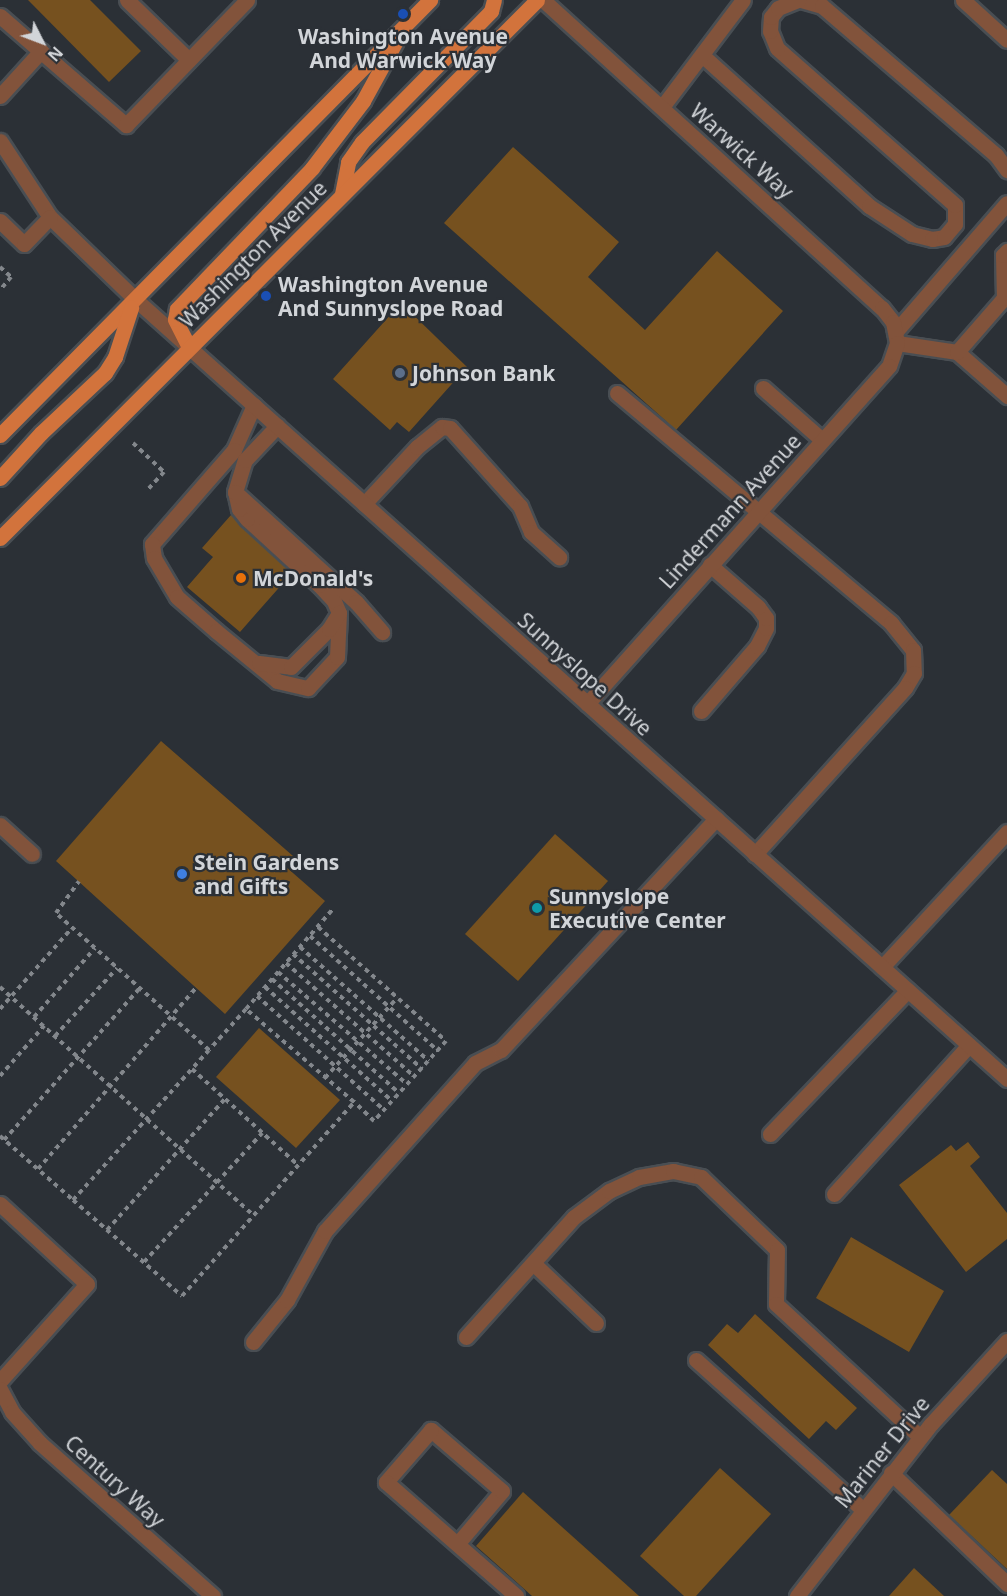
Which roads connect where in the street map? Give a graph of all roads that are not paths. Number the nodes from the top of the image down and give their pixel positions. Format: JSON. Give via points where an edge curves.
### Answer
{"nodes":[{"id":1,"x":127,"y":0,"type":"edge"},
{"id":2,"x":248,"y":0,"type":"edge"},
{"id":3,"x":430,"y":0,"type":"edge"},
{"id":4,"x":494,"y":0,"type":"edge"},
{"id":5,"x":537,"y":0,"type":"edge"},
{"id":6,"x":543,"y":0,"type":"edge"},
{"id":7,"x":743,"y":0,"type":"edge"},
{"id":8,"x":799,"y":0,"type":"edge"},
{"id":9,"x":963,"y":0,"type":"edge"},
{"id":10,"x":0,"y":15,"type":"edge"},
{"id":11,"x":406,"y":24,"type":"junction"},
{"id":12,"x":1007,"y":40,"type":"edge"},
{"id":13,"x":41,"y":51,"type":"junction"},
{"id":14,"x":703,"y":56,"type":"junction"},
{"id":15,"x":189,"y":60,"type":"junction"},
{"id":16,"x":0,"y":96,"type":"edge"},
{"id":17,"x":662,"y":107,"type":"junction"},
{"id":18,"x":0,"y":141,"type":"edge"},
{"id":19,"x":1007,"y":170,"type":"edge"},
{"id":20,"x":342,"y":194,"type":"junction"},
{"id":21,"x":1007,"y":203,"type":"edge"},
{"id":22,"x":50,"y":217,"type":"junction"},
{"id":23,"x":0,"y":221,"type":"edge"},
{"id":24,"x":1007,"y":251,"type":"edge"},
{"id":25,"x":135,"y":299,"type":"junction"},
{"id":26,"x":1005,"y":300,"type":"edge"},
{"id":27,"x":897,"y":337,"type":"junction"},
{"id":28,"x":189,"y":347,"type":"junction"},
{"id":29,"x":957,"y":352,"type":"junction"},
{"id":30,"x":763,"y":388,"type":"dead end"},
{"id":31,"x":617,"y":393,"type":"dead end"},
{"id":32,"x":1007,"y":396,"type":"edge"},
{"id":33,"x":254,"y":405,"type":"junction"},
{"id":34,"x":3,"y":426,"type":"edge"},
{"id":35,"x":277,"y":426,"type":"junction"},
{"id":36,"x":822,"y":440,"type":"junction"},
{"id":37,"x":0,"y":478,"type":"edge"},
{"id":38,"x":235,"y":492,"type":"junction"},
{"id":39,"x":364,"y":504,"type":"junction"},
{"id":40,"x":759,"y":511,"type":"junction"},
{"id":41,"x":0,"y":538,"type":"edge"},
{"id":42,"x":559,"y":557,"type":"dead end"},
{"id":43,"x":710,"y":565,"type":"junction"},
{"id":44,"x":339,"y":613,"type":"junction"},
{"id":45,"x":382,"y":632,"type":"dead end"},
{"id":46,"x":256,"y":662,"type":"junction"},
{"id":47,"x":587,"y":704,"type":"junction"},
{"id":48,"x":701,"y":711,"type":"dead end"},
{"id":49,"x":716,"y":819,"type":"junction"},
{"id":50,"x":0,"y":825,"type":"edge"},
{"id":51,"x":1007,"y":832,"type":"edge"},
{"id":52,"x":32,"y":854,"type":"dead end"},
{"id":53,"x":755,"y":854,"type":"junction"},
{"id":54,"x":882,"y":967,"type":"junction"},
{"id":55,"x":908,"y":990,"type":"junction"},
{"id":56,"x":969,"y":1045,"type":"junction"},
{"id":57,"x":1007,"y":1078,"type":"edge"},
{"id":58,"x":770,"y":1134,"type":"dead end"},
{"id":59,"x":834,"y":1194,"type":"dead end"},
{"id":60,"x":0,"y":1204,"type":"edge"},
{"id":61,"x":533,"y":1263,"type":"junction"},
{"id":62,"x":596,"y":1323,"type":"dead end"},
{"id":63,"x":466,"y":1337,"type":"dead end"},
{"id":64,"x":1007,"y":1341,"type":"edge"},
{"id":65,"x":253,"y":1342,"type":"dead end"},
{"id":66,"x":696,"y":1360,"type":"dead end"},
{"id":67,"x":0,"y":1381,"type":"edge"},
{"id":68,"x":0,"y":1389,"type":"edge"},
{"id":69,"x":920,"y":1437,"type":"junction"},
{"id":70,"x":891,"y":1473,"type":"junction"},
{"id":71,"x":862,"y":1509,"type":"junction"},
{"id":72,"x":458,"y":1543,"type":"junction"},
{"id":73,"x":1007,"y":1584,"type":"edge"},
{"id":74,"x":213,"y":1596,"type":"edge"},
{"id":75,"x":516,"y":1596,"type":"edge"},
{"id":76,"x":796,"y":1596,"type":"edge"}],
"edges":[{"from":1,"to":15,"type":"street"},
{"from":2,"to":15,"type":"street"},
{"from":3,"to":11,"type":"main road"},
{"from":4,"to":20,"type":"main road","via":[[491,11],[362,142],[348,162]]},
{"from":5,"to":20,"type":"main road","name":"Washington Avenue"},
{"from":6,"to":17,"type":"street","name":"Warwick Way"},
{"from":7,"to":14,"type":"street"},
{"from":8,"to":14,"type":"street","via":[[778,8],[771,17],[770,31],[777,48],[955,205],[955,224],[944,237],[932,239],[912,234],[869,206]]},
{"from":8,"to":19,"type":"street","via":[[822,6],[996,155]]},
{"from":9,"to":12,"type":"street"},
{"from":10,"to":13,"type":"street"},
{"from":11,"to":25,"type":"main road"},
{"from":11,"to":28,"type":"main road","via":[[363,101],[312,168],[177,309],[175,319]]},
{"from":13,"to":15,"type":"street","via":[[126,125]]},
{"from":13,"to":16,"type":"street"},
{"from":14,"to":17,"type":"street"},
{"from":17,"to":27,"type":"street","name":"Warwick Way","via":[[882,308]]},
{"from":18,"to":22,"type":"street","name":"Sunnyslope Drive"},
{"from":20,"to":28,"type":"main road","name":"Washington Avenue"},
{"from":21,"to":27,"type":"street","name":"Lindermann Avenue"},
{"from":22,"to":23,"type":"street","via":[[24,244]]},
{"from":22,"to":25,"type":"street","name":"Sunnyslope Drive"},
{"from":24,"to":26,"type":"street"},
{"from":25,"to":28,"type":"street","name":"Sunnyslope Drive"},
{"from":25,"to":34,"type":"main road"},
{"from":25,"to":37,"type":"main road","via":[[115,357],[105,373]]},
{"from":26,"to":29,"type":"street"},
{"from":27,"to":29,"type":"street"},
{"from":27,"to":36,"type":"street","name":"Lindermann Avenue","via":[[889,366]]},
{"from":28,"to":33,"type":"street","name":"Sunnyslope Drive"},
{"from":28,"to":41,"type":"main road","name":"Washington Avenue"},
{"from":29,"to":32,"type":"street"},
{"from":30,"to":36,"type":"street"},
{"from":31,"to":40,"type":"street"},
{"from":33,"to":35,"type":"street","name":"Sunnyslope Drive"},
{"from":33,"to":46,"type":"street","via":[[234,450],[152,544],[164,580],[177,597]]},
{"from":35,"to":38,"type":"street","via":[[245,460]]},
{"from":35,"to":39,"type":"street","name":"Sunnyslope Drive"},
{"from":36,"to":40,"type":"street","name":"Lindermann Avenue"},
{"from":38,"to":44,"type":"street","via":[[239,509],[247,519],[320,585]]},
{"from":38,"to":45,"type":"street","via":[[356,602]]},
{"from":39,"to":42,"type":"street","via":[[417,447],[442,427],[450,428],[520,506],[531,532]]},
{"from":39,"to":47,"type":"street","name":"Sunnyslope Drive"},
{"from":40,"to":43,"type":"street","name":"Lindermann Avenue"},
{"from":40,"to":53,"type":"street","via":[[891,622],[913,650],[914,673]]},
{"from":43,"to":47,"type":"street","name":"Lindermann Avenue"},
{"from":43,"to":48,"type":"street","via":[[758,607],[766,618],[766,628],[757,646]]},
{"from":44,"to":46,"type":"street","via":[[323,636],[291,667]]},
{"from":44,"to":46,"type":"street","via":[[337,657],[309,688],[277,681]]},
{"from":47,"to":49,"type":"street","name":"Sunnyslope Drive"},
{"from":49,"to":53,"type":"street","name":"Sunnyslope Drive"},
{"from":49,"to":65,"type":"street","via":[[501,1050],[475,1063],[333,1223],[287,1300]]},
{"from":50,"to":52,"type":"street"},
{"from":51,"to":54,"type":"street"},
{"from":53,"to":54,"type":"street","name":"Sunnyslope Drive"},
{"from":54,"to":55,"type":"street","name":"Sunnyslope Drive"},
{"from":55,"to":56,"type":"street","name":"Sunnyslope Drive"},
{"from":55,"to":58,"type":"street"},
{"from":56,"to":57,"type":"street","name":"Sunnyslope Drive"},
{"from":56,"to":59,"type":"street"},
{"from":60,"to":67,"type":"street","via":[[87,1284]]},
{"from":61,"to":62,"type":"street"},
{"from":61,"to":63,"type":"street"},
{"from":61,"to":69,"type":"street","via":[[574,1217],[609,1191],[639,1177],[673,1171],[701,1177],[777,1250],[776,1304]]},
{"from":64,"to":69,"type":"street","name":"Mariner Drive"},
{"from":66,"to":71,"type":"street"},
{"from":68,"to":74,"type":"street","name":"Century Way","via":[[12,1412],[40,1443]]},
{"from":69,"to":70,"type":"street","name":"Mariner Drive"},
{"from":70,"to":71,"type":"street","name":"Mariner Drive"},
{"from":70,"to":73,"type":"street"},
{"from":71,"to":76,"type":"street","name":"Mariner Drive"},
{"from":72,"to":72,"type":"street","via":[[386,1482],[431,1430],[502,1491]]},
{"from":72,"to":75,"type":"street"}]}
